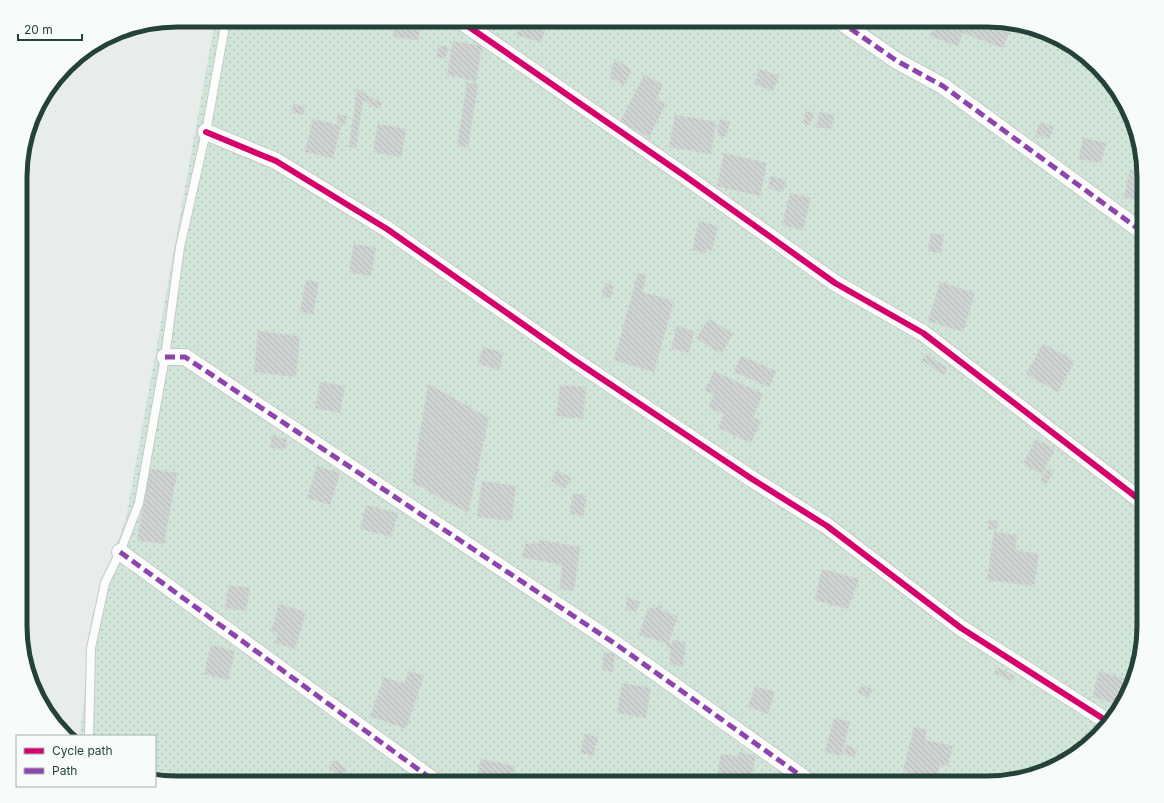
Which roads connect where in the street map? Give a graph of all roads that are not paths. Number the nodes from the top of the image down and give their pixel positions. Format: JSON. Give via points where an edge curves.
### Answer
{"nodes":[{"id":1,"x":225,"y":27,"type":"edge"},
{"id":2,"x":469,"y":27,"type":"edge"},
{"id":3,"x":848,"y":27,"type":"edge"},
{"id":4,"x":206,"y":132,"type":"junction"},
{"id":5,"x":1137,"y":228,"type":"edge"},
{"id":6,"x":165,"y":357,"type":"junction"},
{"id":7,"x":1137,"y":498,"type":"edge"},
{"id":8,"x":120,"y":552,"type":"junction"},
{"id":9,"x":1104,"y":719,"type":"edge"},
{"id":10,"x":89,"y":735,"type":"edge"},
{"id":11,"x":427,"y":776,"type":"edge"},
{"id":12,"x":801,"y":776,"type":"edge"}],
"edges":[{"from":1,"to":4,"type":"lane"},
{"from":2,"to":7,"type":"street","via":[[835,283],[923,333]]},
{"from":3,"to":5,"type":"street","via":[[897,61],[942,86]]},
{"from":4,"to":6,"type":"lane","via":[[180,247]]},
{"from":4,"to":9,"type":"street","via":[[276,160],[387,229],[574,360],[827,526],[961,628]]},
{"from":6,"to":8,"type":"lane","via":[[139,503]]},
{"from":6,"to":12,"type":"street","via":[[185,357],[616,645]]},
{"from":8,"to":10,"type":"lane","via":[[105,582],[91,648]]},
{"from":8,"to":11,"type":"street"}]}
